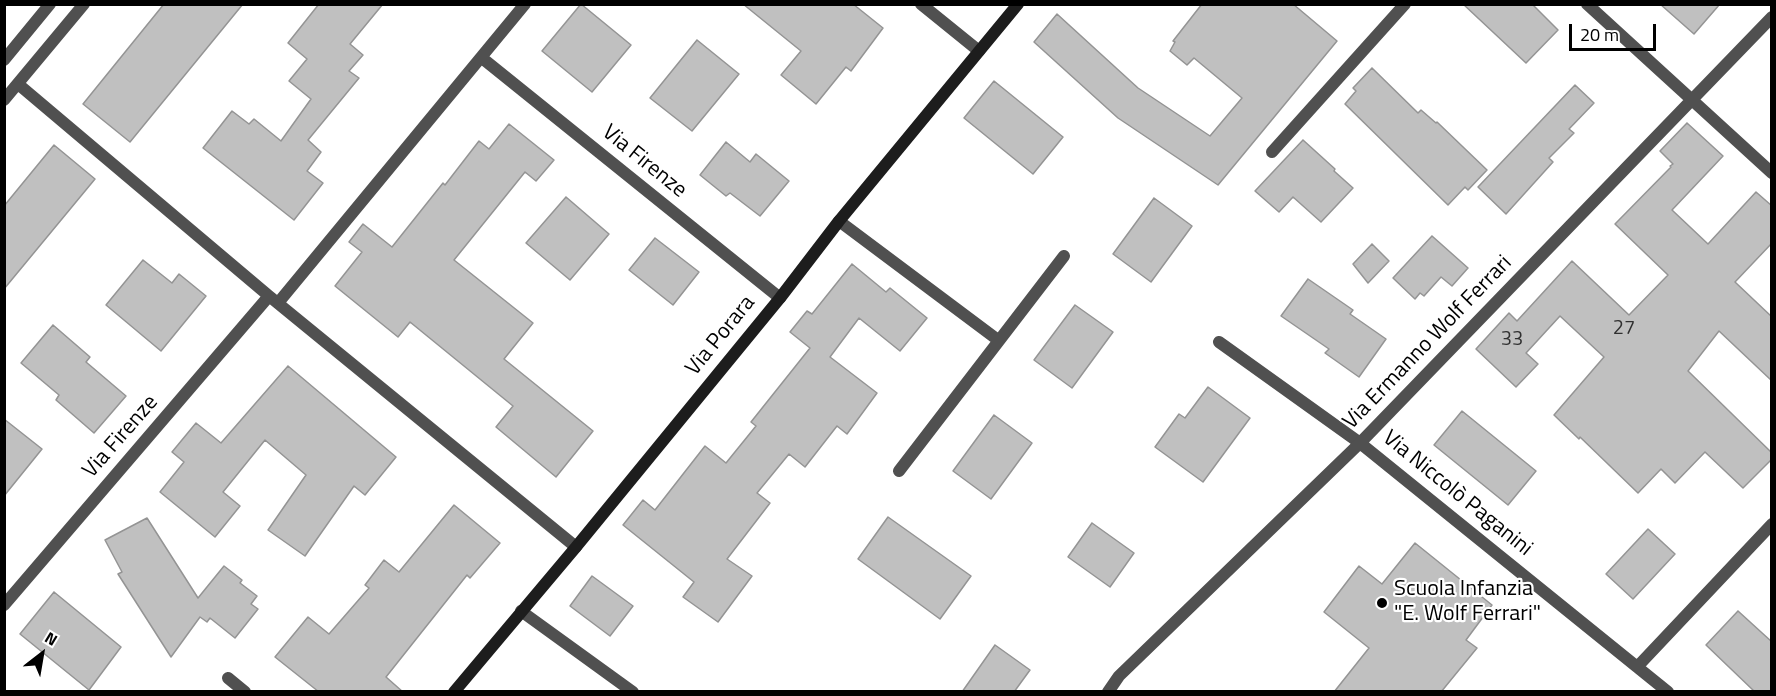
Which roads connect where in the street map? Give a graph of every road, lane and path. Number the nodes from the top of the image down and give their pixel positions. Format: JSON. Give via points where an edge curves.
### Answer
{"nodes":[{"id":1,"x":50,"y":4,"type":"edge"},
{"id":2,"x":84,"y":4,"type":"edge"},
{"id":3,"x":525,"y":4,"type":"edge"},
{"id":4,"x":921,"y":4,"type":"edge"},
{"id":5,"x":1018,"y":4,"type":"edge"},
{"id":6,"x":1405,"y":4,"type":"edge"},
{"id":7,"x":1587,"y":4,"type":"edge"},
{"id":8,"x":1772,"y":17,"type":"edge"},
{"id":9,"x":979,"y":51,"type":"junction"},
{"id":10,"x":482,"y":58,"type":"junction"},
{"id":11,"x":4,"y":60,"type":"edge"},
{"id":12,"x":18,"y":84,"type":"junction"},
{"id":13,"x":4,"y":100,"type":"edge"},
{"id":14,"x":1693,"y":101,"type":"junction"},
{"id":15,"x":1272,"y":153,"type":"dead end"},
{"id":16,"x":1772,"y":173,"type":"edge"},
{"id":17,"x":839,"y":221,"type":"junction"},
{"id":18,"x":1064,"y":255,"type":"dead end"},
{"id":19,"x":780,"y":298,"type":"junction"},
{"id":20,"x":273,"y":299,"type":"junction"},
{"id":21,"x":998,"y":340,"type":"junction"},
{"id":22,"x":1219,"y":342,"type":"dead end"},
{"id":23,"x":1360,"y":443,"type":"junction"},
{"id":24,"x":899,"y":471,"type":"dead end"},
{"id":25,"x":1772,"y":524,"type":"edge"},
{"id":26,"x":576,"y":547,"type":"junction"},
{"id":27,"x":4,"y":605,"type":"edge"},
{"id":28,"x":521,"y":611,"type":"junction"},
{"id":29,"x":1638,"y":666,"type":"junction"},
{"id":30,"x":228,"y":678,"type":"dead end"},
{"id":31,"x":245,"y":692,"type":"edge"},
{"id":32,"x":454,"y":692,"type":"edge"},
{"id":33,"x":633,"y":692,"type":"edge"},
{"id":34,"x":1108,"y":692,"type":"edge"},
{"id":35,"x":1668,"y":692,"type":"edge"}],
"edges":[{"from":1,"to":11,"type":"street"},
{"from":2,"to":12,"type":"street"},
{"from":3,"to":10,"type":"street","name":"Via Firenze"},
{"from":4,"to":9,"type":"street"},
{"from":5,"to":9,"type":"street","name":"Via Porara"},
{"from":6,"to":15,"type":"street"},
{"from":7,"to":14,"type":"street"},
{"from":8,"to":14,"type":"street","name":"Via Ermanno Wolf Ferrari"},
{"from":9,"to":17,"type":"street","name":"Via Porara"},
{"from":10,"to":19,"type":"street","name":"Via Firenze"},
{"from":10,"to":20,"type":"street","name":"Via Firenze"},
{"from":12,"to":13,"type":"street"},
{"from":12,"to":20,"type":"street"},
{"from":14,"to":16,"type":"street"},
{"from":14,"to":23,"type":"street","name":"Via Ermanno Wolf Ferrari"},
{"from":17,"to":19,"type":"street","name":"Via Porara"},
{"from":17,"to":21,"type":"street"},
{"from":18,"to":21,"type":"street"},
{"from":19,"to":26,"type":"street","name":"Via Porara"},
{"from":20,"to":26,"type":"street"},
{"from":20,"to":27,"type":"street","name":"Via Firenze"},
{"from":21,"to":24,"type":"street"},
{"from":22,"to":23,"type":"street","name":"Via Niccolò Paganini"},
{"from":23,"to":29,"type":"street","name":"Via Niccolò Paganini"},
{"from":23,"to":34,"type":"street","name":"Via Ermanno Wolf Ferrari","via":[[1119,676]]},
{"from":25,"to":29,"type":"street"},
{"from":26,"to":28,"type":"street","name":"Via Porara"},
{"from":28,"to":32,"type":"street","name":"Via Porara"},
{"from":28,"to":33,"type":"street"},
{"from":29,"to":35,"type":"street","name":"Via Niccolò Paganini"},
{"from":30,"to":31,"type":"street"}]}
